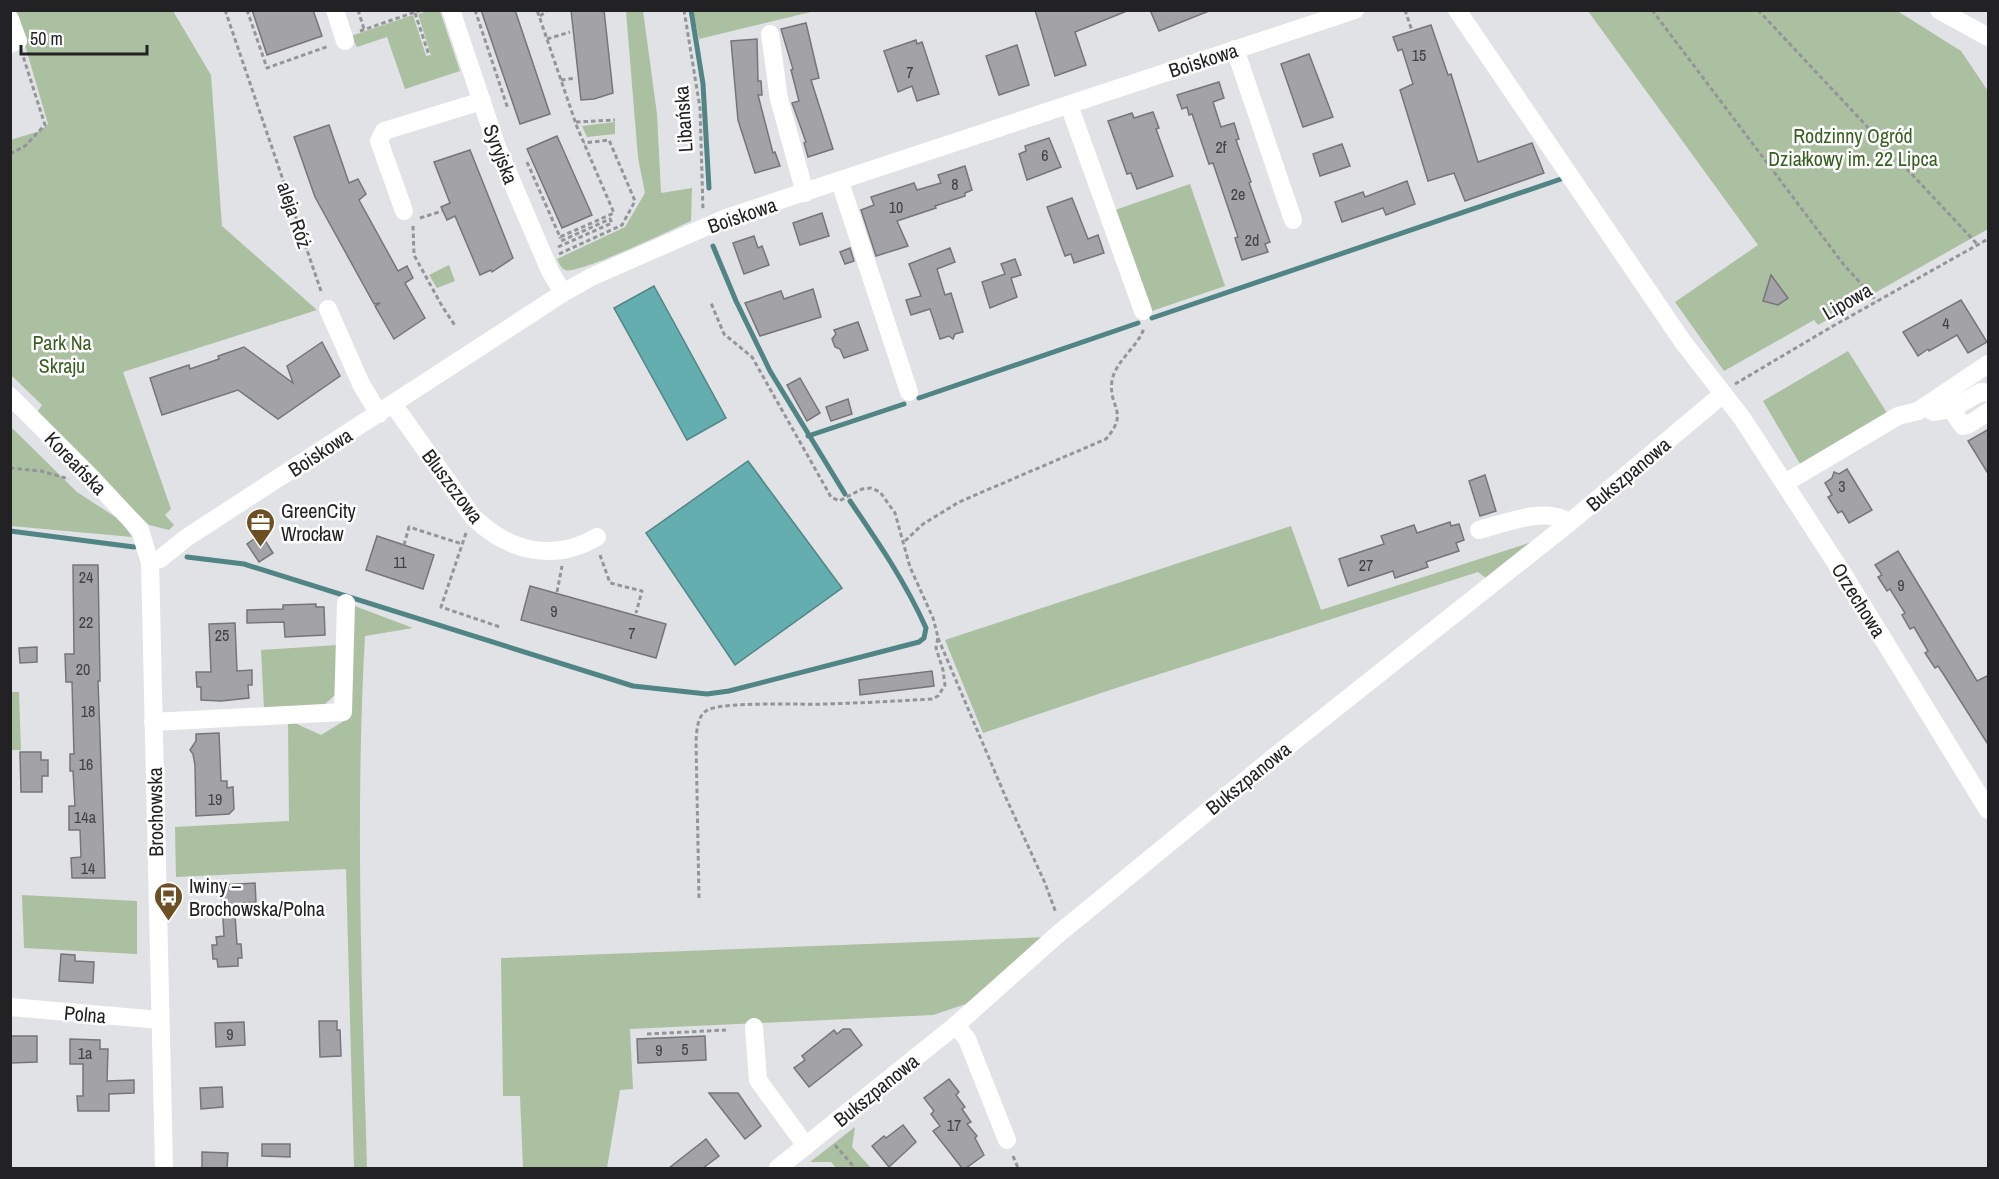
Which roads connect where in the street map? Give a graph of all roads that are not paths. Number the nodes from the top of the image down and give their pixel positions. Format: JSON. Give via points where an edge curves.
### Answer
{"nodes":[{"id":1,"x":335,"y":10,"type":"edge"},
{"id":2,"x":451,"y":10,"type":"edge"},
{"id":3,"x":1355,"y":10,"type":"edge"},
{"id":4,"x":1457,"y":10,"type":"edge"},
{"id":5,"x":1939,"y":10,"type":"edge"},
{"id":6,"x":10,"y":19,"type":"edge"},
{"id":7,"x":770,"y":34,"type":"dead end"},
{"id":8,"x":1989,"y":37,"type":"edge"},
{"id":9,"x":344,"y":38,"type":"road end"},
{"id":10,"x":14,"y":42,"type":"edge"},
{"id":11,"x":1236,"y":49,"type":"junction"},
{"id":12,"x":482,"y":101,"type":"junction"},
{"id":13,"x":1069,"y":105,"type":"junction"},
{"id":14,"x":840,"y":182,"type":"junction"},
{"id":15,"x":805,"y":193,"type":"junction"},
{"id":16,"x":404,"y":211,"type":"dead end"},
{"id":17,"x":1293,"y":220,"type":"dead end"},
{"id":18,"x":563,"y":293,"type":"junction"},
{"id":19,"x":328,"y":309,"type":"road end"},
{"id":20,"x":1143,"y":311,"type":"road end"},
{"id":21,"x":1989,"y":364,"type":"edge"},
{"id":22,"x":909,"y":392,"type":"dead end"},
{"id":23,"x":1989,"y":393,"type":"edge"},
{"id":24,"x":1723,"y":394,"type":"junction"},
{"id":25,"x":10,"y":396,"type":"edge"},
{"id":26,"x":386,"y":409,"type":"junction"},
{"id":27,"x":1951,"y":409,"type":"junction"},
{"id":28,"x":1933,"y":412,"type":"dead end"},
{"id":29,"x":1989,"y":412,"type":"edge"},
{"id":30,"x":1785,"y":483,"type":"junction"},
{"id":31,"x":1569,"y":523,"type":"junction"},
{"id":32,"x":140,"y":530,"type":"joint"},
{"id":33,"x":1479,"y":530,"type":"dead end"},
{"id":34,"x":597,"y":542,"type":"road end"},
{"id":35,"x":150,"y":563,"type":"junction"},
{"id":36,"x":346,"y":603,"type":"dead end"},
{"id":37,"x":153,"y":722,"type":"junction"},
{"id":38,"x":1989,"y":810,"type":"edge"},
{"id":39,"x":10,"y":1006,"type":"edge"},
{"id":40,"x":160,"y":1020,"type":"junction"},
{"id":41,"x":956,"y":1025,"type":"junction"},
{"id":42,"x":754,"y":1027,"type":"dead end"},
{"id":43,"x":1007,"y":1140,"type":"dead end"},
{"id":44,"x":806,"y":1146,"type":"junction"},
{"id":45,"x":164,"y":1168,"type":"edge"},
{"id":46,"x":778,"y":1168,"type":"edge"}],
"edges":[{"from":1,"to":9,"type":"street"},
{"from":2,"to":12,"type":"street","name":"Syryjska"},
{"from":3,"to":11,"type":"street","name":"Boiskowa"},
{"from":4,"to":24,"type":"street","name":"Orzechowa","via":[[1683,342]]},
{"from":5,"to":8,"type":"street"},
{"from":6,"to":10,"type":"street"},
{"from":7,"to":15,"type":"street","via":[[779,99]]},
{"from":11,"to":13,"type":"street","name":"Boiskowa"},
{"from":11,"to":17,"type":"street"},
{"from":12,"to":16,"type":"street","via":[[384,131],[379,141]]},
{"from":12,"to":18,"type":"street","name":"Syryjska","via":[[497,147]]},
{"from":13,"to":14,"type":"street","name":"Boiskowa"},
{"from":13,"to":20,"type":"street"},
{"from":14,"to":15,"type":"street","name":"Boiskowa"},
{"from":14,"to":22,"type":"street"},
{"from":15,"to":18,"type":"street","name":"Boiskowa","via":[[707,226]]},
{"from":18,"to":26,"type":"street","name":"Boiskowa"},
{"from":19,"to":26,"type":"street","via":[[361,384]]},
{"from":21,"to":30,"type":"street","via":[[1918,411],[1898,416]]},
{"from":23,"to":27,"type":"street","via":[[1981,392]]},
{"from":24,"to":30,"type":"street","name":"Orzechowa"},
{"from":24,"to":31,"type":"street","name":"Bukszpanowa"},
{"from":25,"to":32,"type":"street","name":"Koreańska"},
{"from":26,"to":34,"type":"street","name":"Bluszczowa","via":[[490,533],[513,545],[545,551]]},
{"from":26,"to":35,"type":"street","name":"Boiskowa"},
{"from":27,"to":28,"type":"street"},
{"from":27,"to":29,"type":"street","via":[[1963,426]]},
{"from":30,"to":38,"type":"street","name":"Orzechowa"},
{"from":31,"to":33,"type":"street","via":[[1563,518],[1539,514]]},
{"from":31,"to":41,"type":"street","name":"Bukszpanowa","via":[[1274,757],[1057,935]]},
{"from":32,"to":35,"type":"street","name":"Brochowska"},
{"from":35,"to":37,"type":"street","name":"Brochowska"},
{"from":36,"to":37,"type":"street","via":[[343,712]]},
{"from":37,"to":40,"type":"street","name":"Brochowska"},
{"from":39,"to":40,"type":"street","name":"Polna"},
{"from":40,"to":45,"type":"street","name":"Brochowska"},
{"from":41,"to":43,"type":"street","via":[[967,1039]]},
{"from":41,"to":44,"type":"street","name":"Bukszpanowa"},
{"from":42,"to":44,"type":"street","via":[[758,1080]]},
{"from":44,"to":46,"type":"street","name":"Bukszpanowa"}]}
